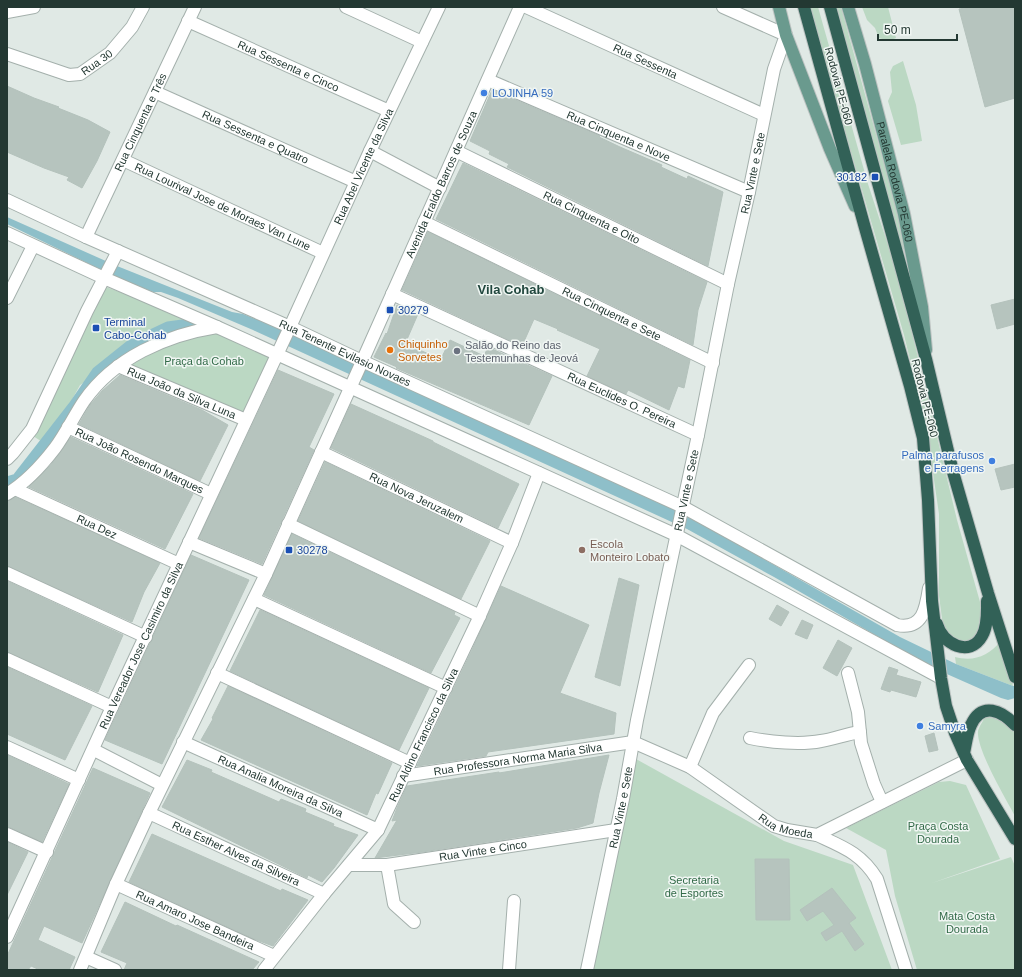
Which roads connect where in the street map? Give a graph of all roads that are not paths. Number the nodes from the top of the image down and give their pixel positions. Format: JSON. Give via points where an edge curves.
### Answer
{"nodes":[{"id":1,"x":34,"y":7,"type":"edge"},
{"id":2,"x":143,"y":7,"type":"edge"},
{"id":3,"x":195,"y":7,"type":"edge"},
{"id":4,"x":346,"y":7,"type":"edge"},
{"id":5,"x":439,"y":7,"type":"edge"},
{"id":6,"x":520,"y":7,"type":"edge"},
{"id":7,"x":526,"y":7,"type":"edge"},
{"id":8,"x":722,"y":7,"type":"edge"},
{"id":9,"x":779,"y":7,"type":"edge"},
{"id":10,"x":804,"y":7,"type":"edge"},
{"id":11,"x":830,"y":7,"type":"edge"},
{"id":12,"x":848,"y":7,"type":"edge"},
{"id":13,"x":7,"y":12,"type":"edge"},
{"id":14,"x":188,"y":21,"type":"junction"},
{"id":15,"x":786,"y":35,"type":"junction"},
{"id":16,"x":422,"y":42,"type":"junction"},
{"id":17,"x":7,"y":54,"type":"edge"},
{"id":18,"x":488,"y":80,"type":"junction"},
{"id":19,"x":155,"y":92,"type":"junction"},
{"id":20,"x":389,"y":111,"type":"junction"},
{"id":21,"x":764,"y":115,"type":"junction"},
{"id":22,"x":370,"y":151,"type":"junction"},
{"id":23,"x":456,"y":151,"type":"junction"},
{"id":24,"x":123,"y":160,"type":"junction"},
{"id":25,"x":356,"y":182,"type":"junction"},
{"id":26,"x":440,"y":188,"type":"junction"},
{"id":27,"x":749,"y":192,"type":"junction"},
{"id":28,"x":7,"y":200,"type":"edge"},
{"id":29,"x":424,"y":222,"type":"junction"},
{"id":30,"x":865,"y":228,"type":"junction"},
{"id":31,"x":7,"y":233,"type":"edge"},
{"id":32,"x":86,"y":237,"type":"junction"},
{"id":33,"x":33,"y":246,"type":"junction"},
{"id":34,"x":323,"y":253,"type":"junction"},
{"id":35,"x":116,"y":256,"type":"junction"},
{"id":36,"x":105,"y":276,"type":"junction"},
{"id":37,"x":728,"y":284,"type":"junction"},
{"id":38,"x":392,"y":294,"type":"junction"},
{"id":39,"x":7,"y":298,"type":"edge"},
{"id":40,"x":217,"y":327,"type":"junction"},
{"id":41,"x":289,"y":329,"type":"junction"},
{"id":42,"x":278,"y":349,"type":"junction"},
{"id":43,"x":926,"y":359,"type":"junction"},
{"id":44,"x":362,"y":363,"type":"junction"},
{"id":45,"x":713,"y":363,"type":"junction"},
{"id":46,"x":118,"y":366,"type":"junction"},
{"id":47,"x":353,"y":383,"type":"junction"},
{"id":48,"x":246,"y":420,"type":"junction"},
{"id":49,"x":68,"y":427,"type":"junction"},
{"id":50,"x":698,"y":435,"type":"junction"},
{"id":51,"x":321,"y":452,"type":"junction"},
{"id":52,"x":7,"y":459,"type":"edge"},
{"id":53,"x":538,"y":473,"type":"junction"},
{"id":54,"x":11,"y":492,"type":"edge"},
{"id":55,"x":211,"y":494,"type":"junction"},
{"id":56,"x":682,"y":509,"type":"junction"},
{"id":57,"x":288,"y":524,"type":"junction"},
{"id":58,"x":677,"y":531,"type":"junction"},
{"id":59,"x":189,"y":542,"type":"junction"},
{"id":60,"x":512,"y":543,"type":"junction"},
{"id":61,"x":179,"y":564,"type":"junction"},
{"id":62,"x":7,"y":572,"type":"edge"},
{"id":63,"x":931,"y":573,"type":"junction"},
{"id":64,"x":266,"y":574,"type":"junction"},
{"id":65,"x":988,"y":593,"type":"junction"},
{"id":66,"x":254,"y":599,"type":"junction"},
{"id":67,"x":932,"y":601,"type":"junction"},
{"id":68,"x":480,"y":616,"type":"junction"},
{"id":69,"x":146,"y":637,"type":"junction"},
{"id":70,"x":7,"y":659,"type":"edge"},
{"id":71,"x":750,"y":665,"type":"dead end"},
{"id":72,"x":217,"y":673,"type":"junction"},
{"id":73,"x":848,"y":673,"type":"dead end"},
{"id":74,"x":1015,"y":674,"type":"edge"},
{"id":75,"x":940,"y":675,"type":"junction"},
{"id":76,"x":446,"y":688,"type":"junction"},
{"id":77,"x":112,"y":707,"type":"junction"},
{"id":78,"x":1015,"y":726,"type":"edge"},
{"id":79,"x":860,"y":732,"type":"junction"},
{"id":80,"x":750,"y":738,"type":"dead end"},
{"id":81,"x":183,"y":742,"type":"junction"},
{"id":82,"x":633,"y":742,"type":"junction"},
{"id":83,"x":7,"y":747,"type":"edge"},
{"id":84,"x":94,"y":750,"type":"junction"},
{"id":85,"x":966,"y":756,"type":"junction"},
{"id":86,"x":410,"y":763,"type":"junction"},
{"id":87,"x":690,"y":767,"type":"junction"},
{"id":88,"x":403,"y":776,"type":"junction"},
{"id":89,"x":80,"y":780,"type":"junction"},
{"id":90,"x":162,"y":785,"type":"junction"},
{"id":91,"x":882,"y":802,"type":"junction"},
{"id":92,"x":149,"y":813,"type":"junction"},
{"id":93,"x":378,"y":830,"type":"junction"},
{"id":94,"x":616,"y":830,"type":"junction"},
{"id":95,"x":7,"y":834,"type":"edge"},
{"id":96,"x":817,"y":835,"type":"junction"},
{"id":97,"x":1015,"y":838,"type":"edge"},
{"id":98,"x":47,"y":852,"type":"junction"},
{"id":99,"x":387,"y":864,"type":"junction"},
{"id":100,"x":349,"y":865,"type":"junction"},
{"id":101,"x":116,"y":884,"type":"junction"},
{"id":102,"x":324,"y":894,"type":"junction"},
{"id":103,"x":514,"y":901,"type":"dead end"},
{"id":104,"x":10,"y":922,"type":"edge"},
{"id":105,"x":414,"y":922,"type":"dead end"},
{"id":106,"x":7,"y":938,"type":"edge"},
{"id":107,"x":86,"y":956,"type":"junction"},
{"id":108,"x":274,"y":956,"type":"junction"},
{"id":109,"x":80,"y":970,"type":"edge"},
{"id":110,"x":115,"y":970,"type":"edge"},
{"id":111,"x":264,"y":970,"type":"edge"},
{"id":112,"x":510,"y":970,"type":"edge"},
{"id":113,"x":587,"y":970,"type":"edge"},
{"id":114,"x":906,"y":970,"type":"edge"}],
"edges":[{"from":1,"to":13,"type":"street"},
{"from":2,"to":17,"type":"street","name":"Rua 30","via":[[132,27],[110,53],[80,74],[69,75]]},
{"from":3,"to":14,"type":"street","name":"Rua Cinquenta e Três"},
{"from":4,"to":16,"type":"street"},
{"from":5,"to":16,"type":"street","name":"Rua Abel Vicente da Silva"},
{"from":6,"to":18,"type":"street","name":"Avenida Eraldo Barros de Souza"},
{"from":7,"to":21,"type":"street","name":"Rua Sessenta"},
{"from":8,"to":15,"type":"street"},
{"from":9,"to":15,"type":"main road"},
{"from":10,"to":30,"type":"highway","name":"Rodovia PE-060"},
{"from":11,"to":43,"type":"highway","name":"Rodovia PE-060"},
{"from":12,"to":43,"type":"main road","name":"Paralela Rodovia PE-060","via":[[904,214],[922,307]]},
{"from":14,"to":19,"type":"street","name":"Rua Cinquenta e Três"},
{"from":14,"to":20,"type":"street","name":"Rua Sessenta e Cinco"},
{"from":15,"to":21,"type":"street","name":"Rua Vinte e Sete","via":[[774,69]]},
{"from":15,"to":30,"type":"main road","via":[[830,149]]},
{"from":16,"to":20,"type":"street","name":"Rua Abel Vicente da Silva"},
{"from":18,"to":23,"type":"street","name":"Avenida Eraldo Barros de Souza"},
{"from":18,"to":27,"type":"street","name":"Rua Cinquenta e Nove"},
{"from":19,"to":24,"type":"street","name":"Rua Cinquenta e Três"},
{"from":19,"to":25,"type":"street","name":"Rua Sessenta e Quatro"},
{"from":20,"to":22,"type":"street","name":"Rua Abel Vicente da Silva"},
{"from":21,"to":27,"type":"street","name":"Rua Vinte e Sete"},
{"from":22,"to":25,"type":"street","name":"Rua Abel Vicente da Silva"},
{"from":22,"to":26,"type":"street"},
{"from":23,"to":26,"type":"street","name":"Avenida Eraldo Barros de Souza"},
{"from":23,"to":37,"type":"street","name":"Rua Cinquenta e Oito"},
{"from":24,"to":32,"type":"street","name":"Rua Cinquenta e Três"},
{"from":24,"to":34,"type":"street","name":"Rua Lourival Jose de Moraes Van Lune"},
{"from":25,"to":34,"type":"street","name":"Rua Abel Vicente da Silva"},
{"from":26,"to":29,"type":"street","name":"Avenida Eraldo Barros de Souza"},
{"from":27,"to":37,"type":"street","name":"Rua Vinte e Sete"},
{"from":28,"to":32,"type":"street","name":"Rua Tenente Evilasio Novaes"},
{"from":29,"to":38,"type":"street","name":"Avenida Eraldo Barros de Souza"},
{"from":29,"to":45,"type":"street","name":"Rua Cinquenta e Sete"},
{"from":30,"to":63,"type":"highway","name":"Rodovia PE-060","via":[[923,438]]},
{"from":31,"to":33,"type":"street"},
{"from":32,"to":35,"type":"street","name":"Rua Tenente Evilasio Novaes"},
{"from":33,"to":36,"type":"street"},
{"from":33,"to":39,"type":"street"},
{"from":34,"to":41,"type":"street","name":"Rua Abel Vicente da Silva"},
{"from":35,"to":36,"type":"street"},
{"from":35,"to":41,"type":"street","name":"Rua Tenente Evilasio Novaes"},
{"from":36,"to":40,"type":"street"},
{"from":36,"to":52,"type":"street","via":[[32,429]]},
{"from":37,"to":45,"type":"street","name":"Rua Vinte e Sete"},
{"from":38,"to":44,"type":"street","name":"Avenida Eraldo Barros de Souza"},
{"from":38,"to":50,"type":"street","name":"Rua Euclides O. Pereira"},
{"from":40,"to":42,"type":"street"},
{"from":40,"to":46,"type":"street","via":[[165,342]]},
{"from":41,"to":42,"type":"street","name":"Rua Abel Vicente da Silva"},
{"from":41,"to":44,"type":"street","name":"Rua Tenente Evilasio Novaes"},
{"from":42,"to":47,"type":"street"},
{"from":42,"to":48,"type":"street","name":"Rua Vereador Jose Casimiro da Silva"},
{"from":43,"to":65,"type":"highway","name":"Rodovia PE-060","via":[[953,472]]},
{"from":44,"to":47,"type":"street","name":"Avenida Eraldo Barros de Souza"},
{"from":44,"to":56,"type":"street","name":"Rua Tenente Evilasio Novaes"},
{"from":45,"to":50,"type":"street","name":"Rua Vinte e Sete"},
{"from":46,"to":48,"type":"street","name":"Rua João da Silva Luna"},
{"from":46,"to":49,"type":"street","via":[[93,389]]},
{"from":47,"to":51,"type":"street","name":"Avenida Eraldo Barros de Souza"},
{"from":47,"to":53,"type":"street"},
{"from":48,"to":55,"type":"street","name":"Rua Vereador Jose Casimiro da Silva"},
{"from":49,"to":54,"type":"street","via":[[45,460]]},
{"from":49,"to":55,"type":"street","name":"Rua João Rosendo Marques"},
{"from":50,"to":56,"type":"street","name":"Rua Vinte e Sete"},
{"from":51,"to":57,"type":"street","name":"Avenida Eraldo Barros de Souza"},
{"from":51,"to":60,"type":"street","name":"Rua Nova Jeruzalem"},
{"from":53,"to":58,"type":"street"},
{"from":53,"to":60,"type":"street","name":"Rua Aldino Francisco da Silva"},
{"from":54,"to":61,"type":"street","name":"Rua Dez"},
{"from":55,"to":59,"type":"street","name":"Rua Vereador Jose Casimiro da Silva"},
{"from":56,"to":58,"type":"street","name":"Rua Vinte e Sete"},
{"from":56,"to":63,"type":"street","name":"Rua Tenente Evilasio Novaes","via":[[897,625],[905,627],[920,619],[926,605]]},
{"from":57,"to":64,"type":"street"},
{"from":57,"to":68,"type":"street"},
{"from":58,"to":75,"type":"street"},
{"from":58,"to":82,"type":"street","name":"Rua Vinte e Sete"},
{"from":59,"to":61,"type":"street","name":"Rua Vereador Jose Casimiro da Silva"},
{"from":59,"to":64,"type":"street"},
{"from":60,"to":68,"type":"street","name":"Rua Aldino Francisco da Silva"},
{"from":61,"to":69,"type":"street","name":"Rua Vereador Jose Casimiro da Silva"},
{"from":62,"to":69,"type":"street"},
{"from":63,"to":67,"type":"highway","name":"Rodovia PE-060"},
{"from":64,"to":66,"type":"street"},
{"from":65,"to":67,"type":"highway","via":[[986,623],[982,636],[975,644],[965,647],[957,646],[943,637]]},
{"from":65,"to":74,"type":"highway","name":"Rodovia PE-060"},
{"from":66,"to":72,"type":"street"},
{"from":66,"to":76,"type":"street"},
{"from":67,"to":75,"type":"highway","name":"Rodovia PE-060"},
{"from":68,"to":76,"type":"street","name":"Rua Aldino Francisco da Silva"},
{"from":69,"to":77,"type":"street","name":"Rua Vereador Jose Casimiro da Silva"},
{"from":70,"to":77,"type":"street"},
{"from":71,"to":87,"type":"street","via":[[714,713]]},
{"from":72,"to":81,"type":"street"},
{"from":72,"to":86,"type":"street"},
{"from":73,"to":79,"type":"street","via":[[858,712]]},
{"from":75,"to":85,"type":"highway","name":"Rodovia PE-060","via":[[949,717]]},
{"from":76,"to":86,"type":"street","name":"Rua Aldino Francisco da Silva"},
{"from":77,"to":84,"type":"street","name":"Rua Vereador Jose Casimiro da Silva"},
{"from":78,"to":85,"type":"highway","via":[[999,712],[981,713],[972,724]]},
{"from":79,"to":80,"type":"street","via":[[820,742],[772,742]]},
{"from":79,"to":91,"type":"street","via":[[861,743]]},
{"from":81,"to":90,"type":"street"},
{"from":81,"to":93,"type":"street","name":"Rua Analia Moreira da Silva"},
{"from":82,"to":87,"type":"street","name":"Rua Moeda"},
{"from":82,"to":88,"type":"street","name":"Rua Professora Norma Maria Silva"},
{"from":82,"to":94,"type":"street","name":"Rua Vinte e Sete"},
{"from":83,"to":89,"type":"street"},
{"from":84,"to":89,"type":"street","name":"Rua Vereador Jose Casimiro da Silva"},
{"from":84,"to":90,"type":"street"},
{"from":85,"to":91,"type":"street","name":"Rua Moeda"},
{"from":85,"to":97,"type":"highway","name":"Rodovia PE-060"},
{"from":86,"to":88,"type":"street","name":"Rua Aldino Francisco da Silva"},
{"from":87,"to":96,"type":"street","name":"Rua Moeda","via":[[774,826]]},
{"from":88,"to":93,"type":"street","name":"Rua Aldino Francisco da Silva"},
{"from":89,"to":98,"type":"street","name":"Rua Vereador Jose Casimiro da Silva"},
{"from":90,"to":92,"type":"street"},
{"from":91,"to":96,"type":"street","name":"Rua Moeda"},
{"from":92,"to":101,"type":"street"},
{"from":92,"to":102,"type":"street","name":"Rua Esther Alves da Silveira"},
{"from":93,"to":100,"type":"street","name":"Rua Aldino Francisco da Silva"},
{"from":94,"to":99,"type":"street","name":"Rua Vinte e Cinco"},
{"from":94,"to":113,"type":"street","name":"Rua Vinte e Sete"},
{"from":95,"to":98,"type":"street"},
{"from":96,"to":114,"type":"street","via":[[858,856],[877,879]]},
{"from":98,"to":104,"type":"street","name":"Rua Vereador Jose Casimiro da Silva"},
{"from":99,"to":100,"type":"street","name":"Rua Vinte e Cinco"},
{"from":99,"to":105,"type":"street","via":[[394,904]]},
{"from":100,"to":102,"type":"street","name":"Rua Aldino Francisco da Silva"},
{"from":101,"to":107,"type":"street"},
{"from":101,"to":108,"type":"street","name":"Rua Amaro Jose Bandeira"},
{"from":102,"to":108,"type":"street","name":"Rua Aldino Francisco da Silva"},
{"from":103,"to":112,"type":"street"},
{"from":104,"to":106,"type":"street","name":"Rua Vereador Jose Casimiro da Silva"},
{"from":107,"to":109,"type":"street"},
{"from":107,"to":110,"type":"street"},
{"from":108,"to":111,"type":"street","name":"Rua Aldino Francisco da Silva"}]}
